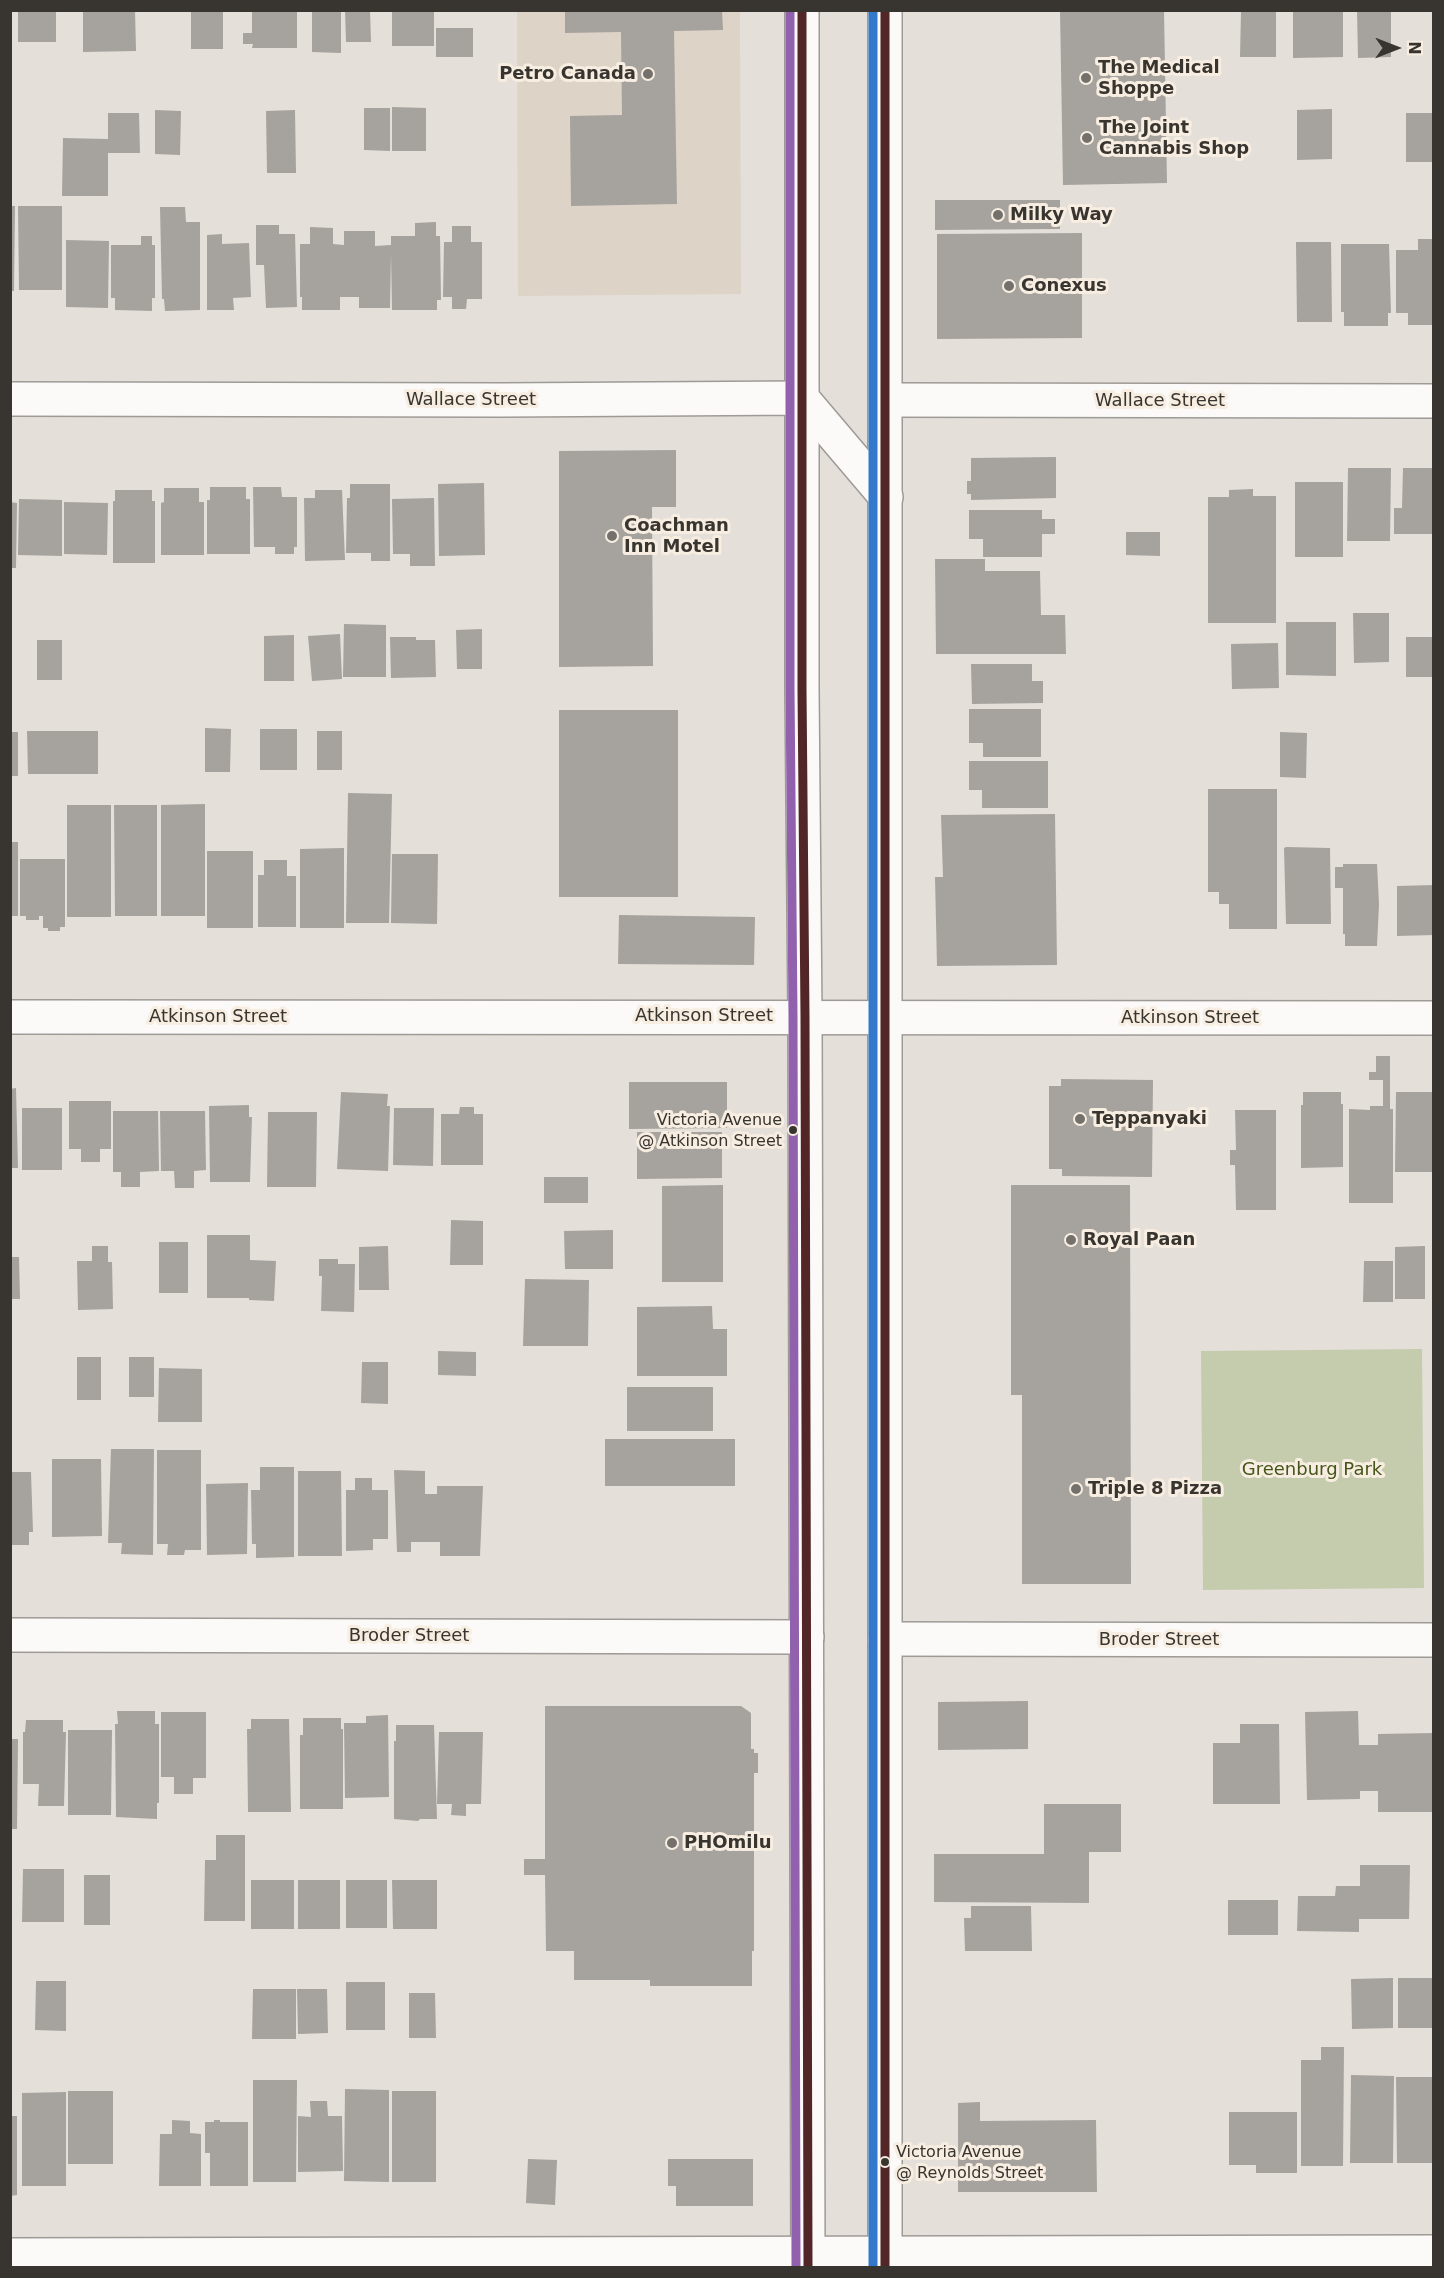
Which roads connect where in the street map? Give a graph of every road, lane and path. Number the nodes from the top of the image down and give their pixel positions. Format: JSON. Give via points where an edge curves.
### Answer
{"nodes":[{"id":1,"x":802,"y":10,"type":"edge"},
{"id":2,"x":885,"y":10,"type":"edge"},
{"id":3,"x":802,"y":398,"type":"junction"},
{"id":4,"x":10,"y":399,"type":"edge"},
{"id":5,"x":886,"y":400,"type":"junction"},
{"id":6,"x":1434,"y":401,"type":"edge"},
{"id":7,"x":886,"y":497,"type":"junction"},
{"id":8,"x":805,"y":1016,"type":"junction"},
{"id":9,"x":10,"y":1017,"type":"edge"},
{"id":10,"x":885,"y":1017,"type":"junction"},
{"id":11,"x":1434,"y":1018,"type":"edge"},
{"id":12,"x":10,"y":1635,"type":"edge"},
{"id":13,"x":807,"y":1637,"type":"junction"},
{"id":14,"x":885,"y":1639,"type":"junction"},
{"id":15,"x":1434,"y":1640,"type":"edge"},
{"id":16,"x":1434,"y":2252,"type":"edge"},
{"id":17,"x":10,"y":2255,"type":"edge"},
{"id":18,"x":808,"y":2260,"type":"edge"},
{"id":19,"x":885,"y":2260,"type":"edge"}],
"edges":[{"from":1,"to":3,"type":"street"},
{"from":2,"to":5,"type":"street"},
{"from":3,"to":4,"type":"street","name":"Wallace Street"},
{"from":3,"to":7,"type":"street"},
{"from":3,"to":8,"type":"street"},
{"from":5,"to":6,"type":"street","name":"Wallace Street"},
{"from":5,"to":7,"type":"street"},
{"from":7,"to":10,"type":"street"},
{"from":8,"to":9,"type":"street","name":"Atkinson Street"},
{"from":8,"to":10,"type":"street","name":"Atkinson Street"},
{"from":8,"to":13,"type":"street"},
{"from":10,"to":11,"type":"street","name":"Atkinson Street"},
{"from":10,"to":14,"type":"street"},
{"from":12,"to":13,"type":"street","name":"Broder Street"},
{"from":13,"to":18,"type":"street"},
{"from":14,"to":15,"type":"street","name":"Broder Street"},
{"from":14,"to":19,"type":"street"},
{"from":16,"to":19,"type":"street"},
{"from":17,"to":18,"type":"street"},
{"from":18,"to":19,"type":"street"}]}
